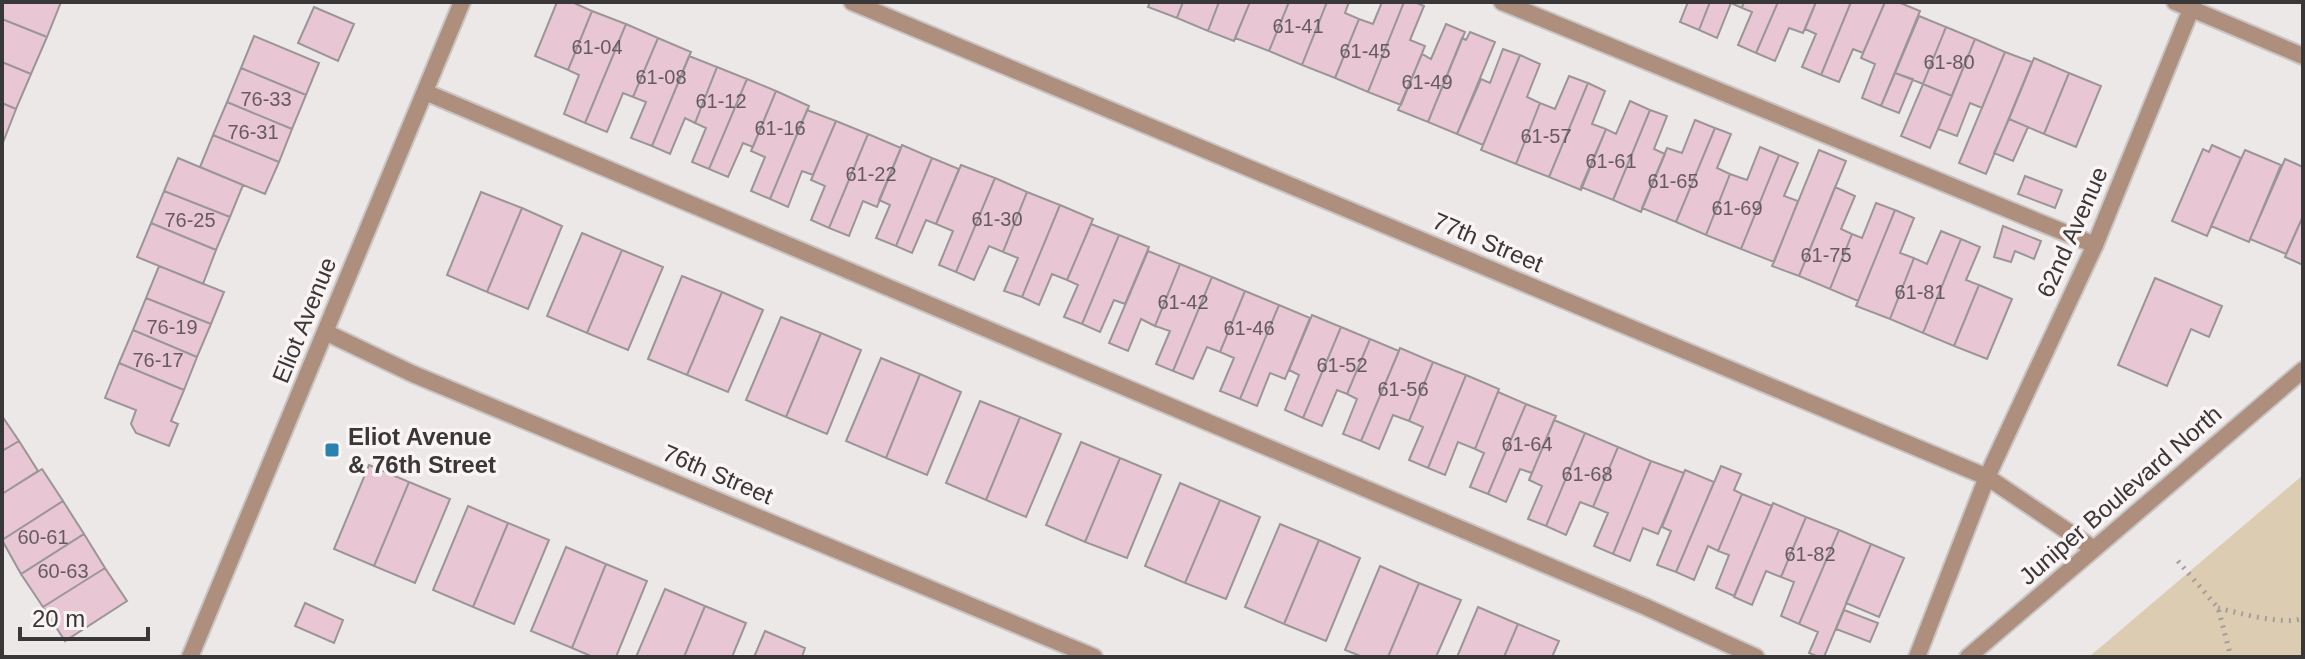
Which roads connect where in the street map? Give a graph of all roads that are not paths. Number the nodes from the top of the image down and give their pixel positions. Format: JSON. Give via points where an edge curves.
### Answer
{"nodes":[{"id":1,"x":462,"y":2,"type":"edge"},
{"id":2,"x":852,"y":2,"type":"edge"},
{"id":3,"x":1502,"y":2,"type":"edge"},
{"id":4,"x":2187,"y":4,"type":"edge"},
{"id":5,"x":2303,"y":56,"type":"edge"},
{"id":6,"x":425,"y":92,"type":"junction"},
{"id":7,"x":2095,"y":245,"type":"junction"},
{"id":8,"x":325,"y":332,"type":"junction"},
{"id":9,"x":2303,"y":370,"type":"edge"},
{"id":10,"x":1987,"y":477,"type":"junction"},
{"id":11,"x":2094,"y":549,"type":"junction"},
{"id":12,"x":190,"y":657,"type":"edge"},
{"id":13,"x":1094,"y":657,"type":"edge"},
{"id":14,"x":1756,"y":657,"type":"edge"},
{"id":15,"x":1917,"y":657,"type":"edge"},
{"id":16,"x":1968,"y":657,"type":"edge"}],
"edges":[{"from":1,"to":6,"type":"street","name":"Eliot Avenue"},
{"from":2,"to":10,"type":"street","name":"77th Street"},
{"from":3,"to":7,"type":"street"},
{"from":4,"to":5,"type":"street"},
{"from":4,"to":7,"type":"street","name":"62nd Avenue"},
{"from":6,"to":8,"type":"street","name":"Eliot Avenue"},
{"from":6,"to":14,"type":"street"},
{"from":7,"to":10,"type":"street","name":"62nd Avenue"},
{"from":8,"to":12,"type":"street","name":"Eliot Avenue"},
{"from":8,"to":13,"type":"street","name":"76th Street","via":[[413,374]]},
{"from":9,"to":11,"type":"street","name":"Juniper Boulevard North"},
{"from":10,"to":11,"type":"street","name":"77th Street"},
{"from":10,"to":15,"type":"street"},
{"from":11,"to":16,"type":"street","name":"Juniper Boulevard North"}]}
